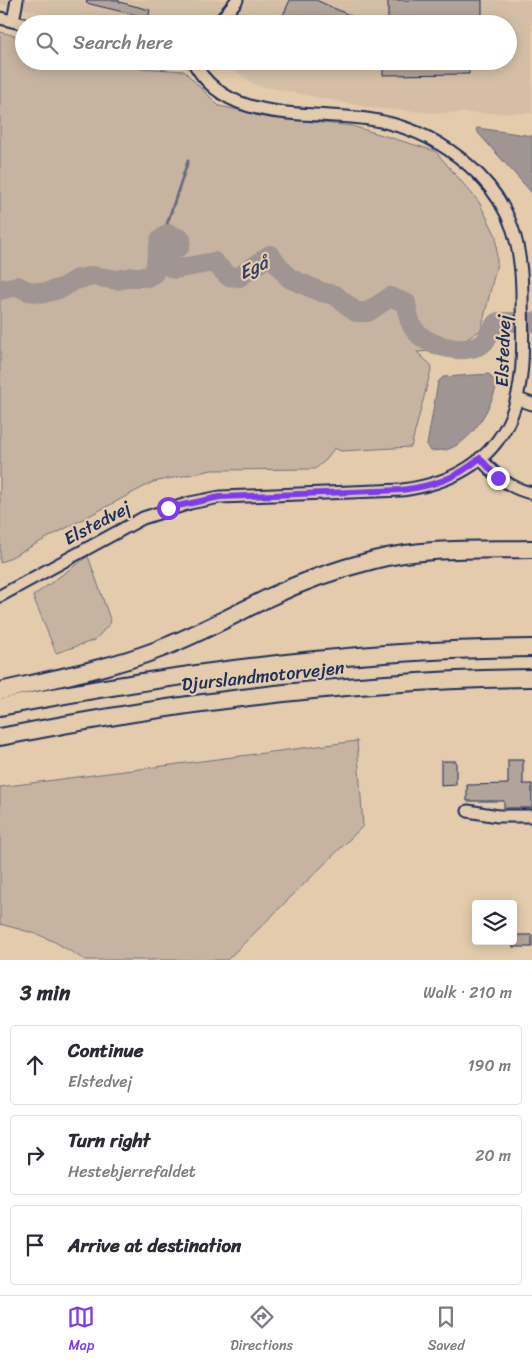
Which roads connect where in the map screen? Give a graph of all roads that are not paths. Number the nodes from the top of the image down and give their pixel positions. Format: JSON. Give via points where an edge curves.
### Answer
{"nodes":[{"id":1,"x":17,"y":0,"type":"edge"},
{"id":2,"x":237,"y":0,"type":"edge"},
{"id":3,"x":18,"y":15,"type":"edge"},
{"id":4,"x":225,"y":15,"type":"edge"},
{"id":5,"x":0,"y":18,"type":"edge"},
{"id":6,"x":15,"y":22,"type":"edge"},
{"id":7,"x":197,"y":70,"type":"edge"},
{"id":8,"x":518,"y":399,"type":"junction"},
{"id":9,"x":532,"y":404,"type":"edge"},
{"id":10,"x":480,"y":458,"type":"junction"},
{"id":11,"x":532,"y":492,"type":"edge"},
{"id":12,"x":532,"y":549,"type":"edge"},
{"id":13,"x":0,"y":596,"type":"edge"},
{"id":14,"x":532,"y":648,"type":"edge"},
{"id":15,"x":532,"y":678,"type":"edge"},
{"id":16,"x":367,"y":685,"type":"junction"},
{"id":17,"x":532,"y":688,"type":"edge"},
{"id":18,"x":0,"y":691,"type":"edge"},
{"id":19,"x":0,"y":707,"type":"edge"},
{"id":20,"x":0,"y":737,"type":"edge"},
{"id":21,"x":468,"y":812,"type":"dead end"},
{"id":22,"x":532,"y":816,"type":"edge"}],
"edges":[{"from":1,"to":3,"type":"street"},
{"from":2,"to":4,"type":"street"},
{"from":5,"to":6,"type":"street"},
{"from":7,"to":8,"type":"street","name":"Elstedvej","via":[[212,87],[243,105],[391,123],[428,136],[461,158],[494,191],[512,227],[522,261],[522,369]]},
{"from":8,"to":9,"type":"street"},
{"from":8,"to":10,"type":"street","name":"Elstedvej","via":[[502,434]]},
{"from":10,"to":11,"type":"street","via":[[498,478]]},
{"from":10,"to":13,"type":"street","name":"Elstedvej","via":[[452,478],[429,486],[220,497],[168,508],[121,529]]},
{"from":12,"to":18,"type":"highway","via":[[424,552],[376,559],[328,572],[156,650]]},
{"from":14,"to":19,"type":"highway","name":"Djurslandmotorvejen","via":[[315,660],[164,678]]},
{"from":15,"to":16,"type":"highway","name":"Djurslandmotorvejen"},
{"from":16,"to":17,"type":"highway"},
{"from":16,"to":20,"type":"highway","name":"Djurslandmotorvejen","via":[[170,707]]},
{"from":21,"to":22,"type":"street"}]}
